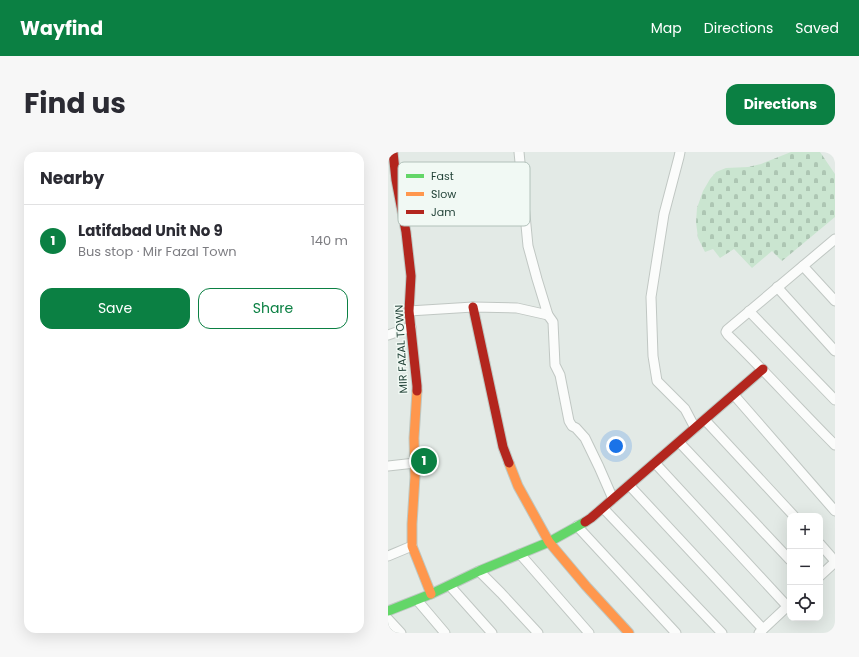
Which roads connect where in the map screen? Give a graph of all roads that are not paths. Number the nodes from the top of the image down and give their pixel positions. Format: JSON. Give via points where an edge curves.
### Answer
{"nodes":[{"id":1,"x":393,"y":152,"type":"edge"},
{"id":2,"x":519,"y":152,"type":"edge"},
{"id":3,"x":680,"y":152,"type":"edge"},
{"id":4,"x":520,"y":162,"type":"edge"},
{"id":5,"x":398,"y":190,"type":"edge"},
{"id":6,"x":405,"y":226,"type":"edge"},
{"id":7,"x":526,"y":226,"type":"edge"},
{"id":8,"x":833,"y":244,"type":"edge"},
{"id":9,"x":803,"y":266,"type":"junction"},
{"id":10,"x":777,"y":287,"type":"junction"},
{"id":11,"x":835,"y":301,"type":"edge"},
{"id":12,"x":473,"y":307,"type":"junction"},
{"id":13,"x":409,"y":311,"type":"junction"},
{"id":14,"x":750,"y":311,"type":"junction"},
{"id":15,"x":548,"y":315,"type":"junction"},
{"id":16,"x":411,"y":327,"type":"junction"},
{"id":17,"x":388,"y":335,"type":"edge"},
{"id":18,"x":835,"y":351,"type":"edge"},
{"id":19,"x":763,"y":369,"type":"junction"},
{"id":20,"x":734,"y":395,"type":"junction"},
{"id":21,"x":835,"y":400,"type":"edge"},
{"id":22,"x":705,"y":420,"type":"junction"},
{"id":23,"x":695,"y":428,"type":"junction"},
{"id":24,"x":679,"y":442,"type":"junction"},
{"id":25,"x":835,"y":445,"type":"edge"},
{"id":26,"x":415,"y":463,"type":"junction"},
{"id":27,"x":655,"y":463,"type":"junction"},
{"id":28,"x":388,"y":466,"type":"edge"},
{"id":29,"x":629,"y":485,"type":"junction"},
{"id":30,"x":613,"y":499,"type":"junction"},
{"id":31,"x":603,"y":508,"type":"junction"},
{"id":32,"x":835,"y":511,"type":"edge"},
{"id":33,"x":791,"y":513,"type":"edge"},
{"id":34,"x":577,"y":526,"type":"junction"},
{"id":35,"x":549,"y":542,"type":"junction"},
{"id":36,"x":412,"y":546,"type":"junction"},
{"id":37,"x":823,"y":548,"type":"edge"},
{"id":38,"x":520,"y":554,"type":"junction"},
{"id":39,"x":388,"y":556,"type":"edge"},
{"id":40,"x":787,"y":557,"type":"edge"},
{"id":41,"x":835,"y":562,"type":"edge"},
{"id":42,"x":479,"y":571,"type":"junction"},
{"id":43,"x":823,"y":573,"type":"edge"},
{"id":44,"x":450,"y":586,"type":"junction"},
{"id":45,"x":431,"y":594,"type":"junction"},
{"id":46,"x":416,"y":600,"type":"junction"},
{"id":47,"x":787,"y":604,"type":"edge"},
{"id":48,"x":787,"y":608,"type":"edge"},
{"id":49,"x":388,"y":611,"type":"edge"},
{"id":50,"x":388,"y":619,"type":"edge"},
{"id":51,"x":761,"y":631,"type":"edge"},
{"id":52,"x":400,"y":633,"type":"edge"},
{"id":53,"x":445,"y":633,"type":"edge"},
{"id":54,"x":492,"y":633,"type":"edge"},
{"id":55,"x":538,"y":633,"type":"edge"},
{"id":56,"x":590,"y":633,"type":"edge"},
{"id":57,"x":629,"y":633,"type":"edge"},
{"id":58,"x":676,"y":633,"type":"edge"},
{"id":59,"x":722,"y":633,"type":"edge"}],
"edges":[{"from":1,"to":5,"type":"street","name":"MIR FAZAL TOWN"},
{"from":2,"to":4,"type":"street"},
{"from":3,"to":23,"type":"street","via":[[664,214],[651,297],[653,356],[657,381],[685,409]]},
{"from":6,"to":13,"type":"street","name":"MIR FAZAL TOWN","via":[[410,269]]},
{"from":7,"to":15,"type":"street","via":[[528,246]]},
{"from":8,"to":9,"type":"street"},
{"from":9,"to":10,"type":"street"},
{"from":9,"to":11,"type":"street"},
{"from":10,"to":14,"type":"street"},
{"from":10,"to":18,"type":"street"},
{"from":12,"to":13,"type":"street"},
{"from":12,"to":15,"type":"street","via":[[518,308]]},
{"from":12,"to":35,"type":"street","via":[[503,447],[518,486]]},
{"from":13,"to":16,"type":"street","name":"MIR FAZAL TOWN"},
{"from":14,"to":19,"type":"street","via":[[726,332]]},
{"from":14,"to":21,"type":"street"},
{"from":15,"to":30,"type":"street","via":[[553,322],[555,365],[560,375],[569,421],[585,438]]},
{"from":16,"to":17,"type":"street"},
{"from":16,"to":26,"type":"street","name":"MIR FAZAL TOWN","via":[[417,386]]},
{"from":19,"to":20,"type":"street"},
{"from":19,"to":25,"type":"street"},
{"from":20,"to":22,"type":"street"},
{"from":20,"to":32,"type":"street"},
{"from":22,"to":23,"type":"street"},
{"from":22,"to":33,"type":"street"},
{"from":23,"to":24,"type":"street"},
{"from":24,"to":27,"type":"street"},
{"from":24,"to":40,"type":"street"},
{"from":26,"to":28,"type":"street"},
{"from":26,"to":36,"type":"street","name":"MIR FAZAL TOWN"},
{"from":27,"to":29,"type":"street"},
{"from":27,"to":47,"type":"street"},
{"from":29,"to":30,"type":"street"},
{"from":29,"to":51,"type":"street"},
{"from":30,"to":31,"type":"street"},
{"from":31,"to":34,"type":"street"},
{"from":31,"to":59,"type":"street"},
{"from":34,"to":35,"type":"street"},
{"from":34,"to":58,"type":"street"},
{"from":35,"to":38,"type":"street"},
{"from":35,"to":57,"type":"street"},
{"from":36,"to":39,"type":"street"},
{"from":36,"to":45,"type":"street"},
{"from":37,"to":41,"type":"street"},
{"from":38,"to":42,"type":"street"},
{"from":38,"to":56,"type":"street"},
{"from":41,"to":43,"type":"street"},
{"from":42,"to":44,"type":"street"},
{"from":42,"to":55,"type":"street"},
{"from":44,"to":45,"type":"street"},
{"from":44,"to":54,"type":"street"},
{"from":45,"to":46,"type":"street"},
{"from":46,"to":49,"type":"street"},
{"from":46,"to":53,"type":"street"},
{"from":48,"to":51,"type":"street"},
{"from":50,"to":52,"type":"street"}]}
